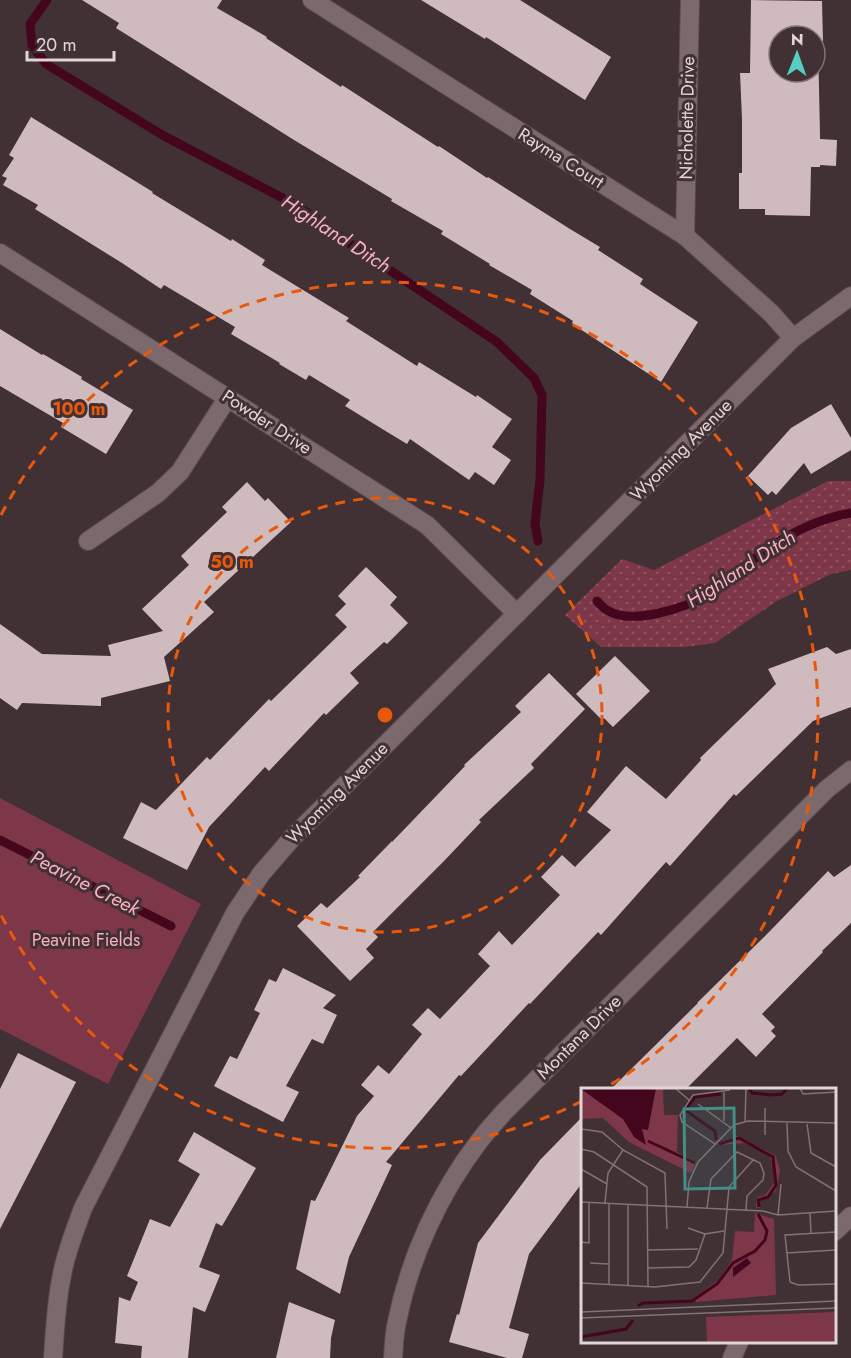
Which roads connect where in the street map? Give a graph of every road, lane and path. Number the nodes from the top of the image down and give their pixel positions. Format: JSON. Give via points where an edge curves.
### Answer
{"nodes":[{"id":1,"x":312,"y":0,"type":"edge"},
{"id":2,"x":690,"y":0,"type":"edge"},
{"id":3,"x":686,"y":236,"type":"junction"},
{"id":4,"x":0,"y":253,"type":"edge"},
{"id":5,"x":851,"y":296,"type":"edge"},
{"id":6,"x":793,"y":338,"type":"junction"},
{"id":7,"x":228,"y":397,"type":"junction"},
{"id":8,"x":88,"y":541,"type":"dead end"},
{"id":9,"x":517,"y":614,"type":"junction"},
{"id":10,"x":851,"y":770,"type":"edge"},
{"id":11,"x":851,"y":1216,"type":"edge"},
{"id":12,"x":836,"y":1230,"type":"edge"},
{"id":13,"x":738,"y":1343,"type":"edge"},
{"id":14,"x":53,"y":1358,"type":"edge"},
{"id":15,"x":393,"y":1358,"type":"edge"},
{"id":16,"x":732,"y":1358,"type":"edge"}],
"edges":[{"from":1,"to":3,"type":"street","name":"Rayma Court"},
{"from":2,"to":3,"type":"street","name":"Nicholette Drive"},
{"from":3,"to":6,"type":"street","name":"Rayma Court"},
{"from":4,"to":7,"type":"street","name":"Powder Drive"},
{"from":5,"to":6,"type":"street","name":"Wyoming Avenue"},
{"from":6,"to":9,"type":"street","name":"Wyoming Avenue"},
{"from":7,"to":8,"type":"street","via":[[180,472],[158,493]]},
{"from":7,"to":9,"type":"street","name":"Powder Drive","via":[[427,525]]},
{"from":9,"to":14,"type":"street","name":"Wyoming Avenue","via":[[293,837],[235,913],[83,1208],[62,1274]]},
{"from":10,"to":15,"type":"street","name":"Montana Drive","via":[[827,789],[480,1139],[437,1207],[420,1246],[396,1323]]},
{"from":11,"to":12,"type":"street"},
{"from":13,"to":16,"type":"street"}]}
